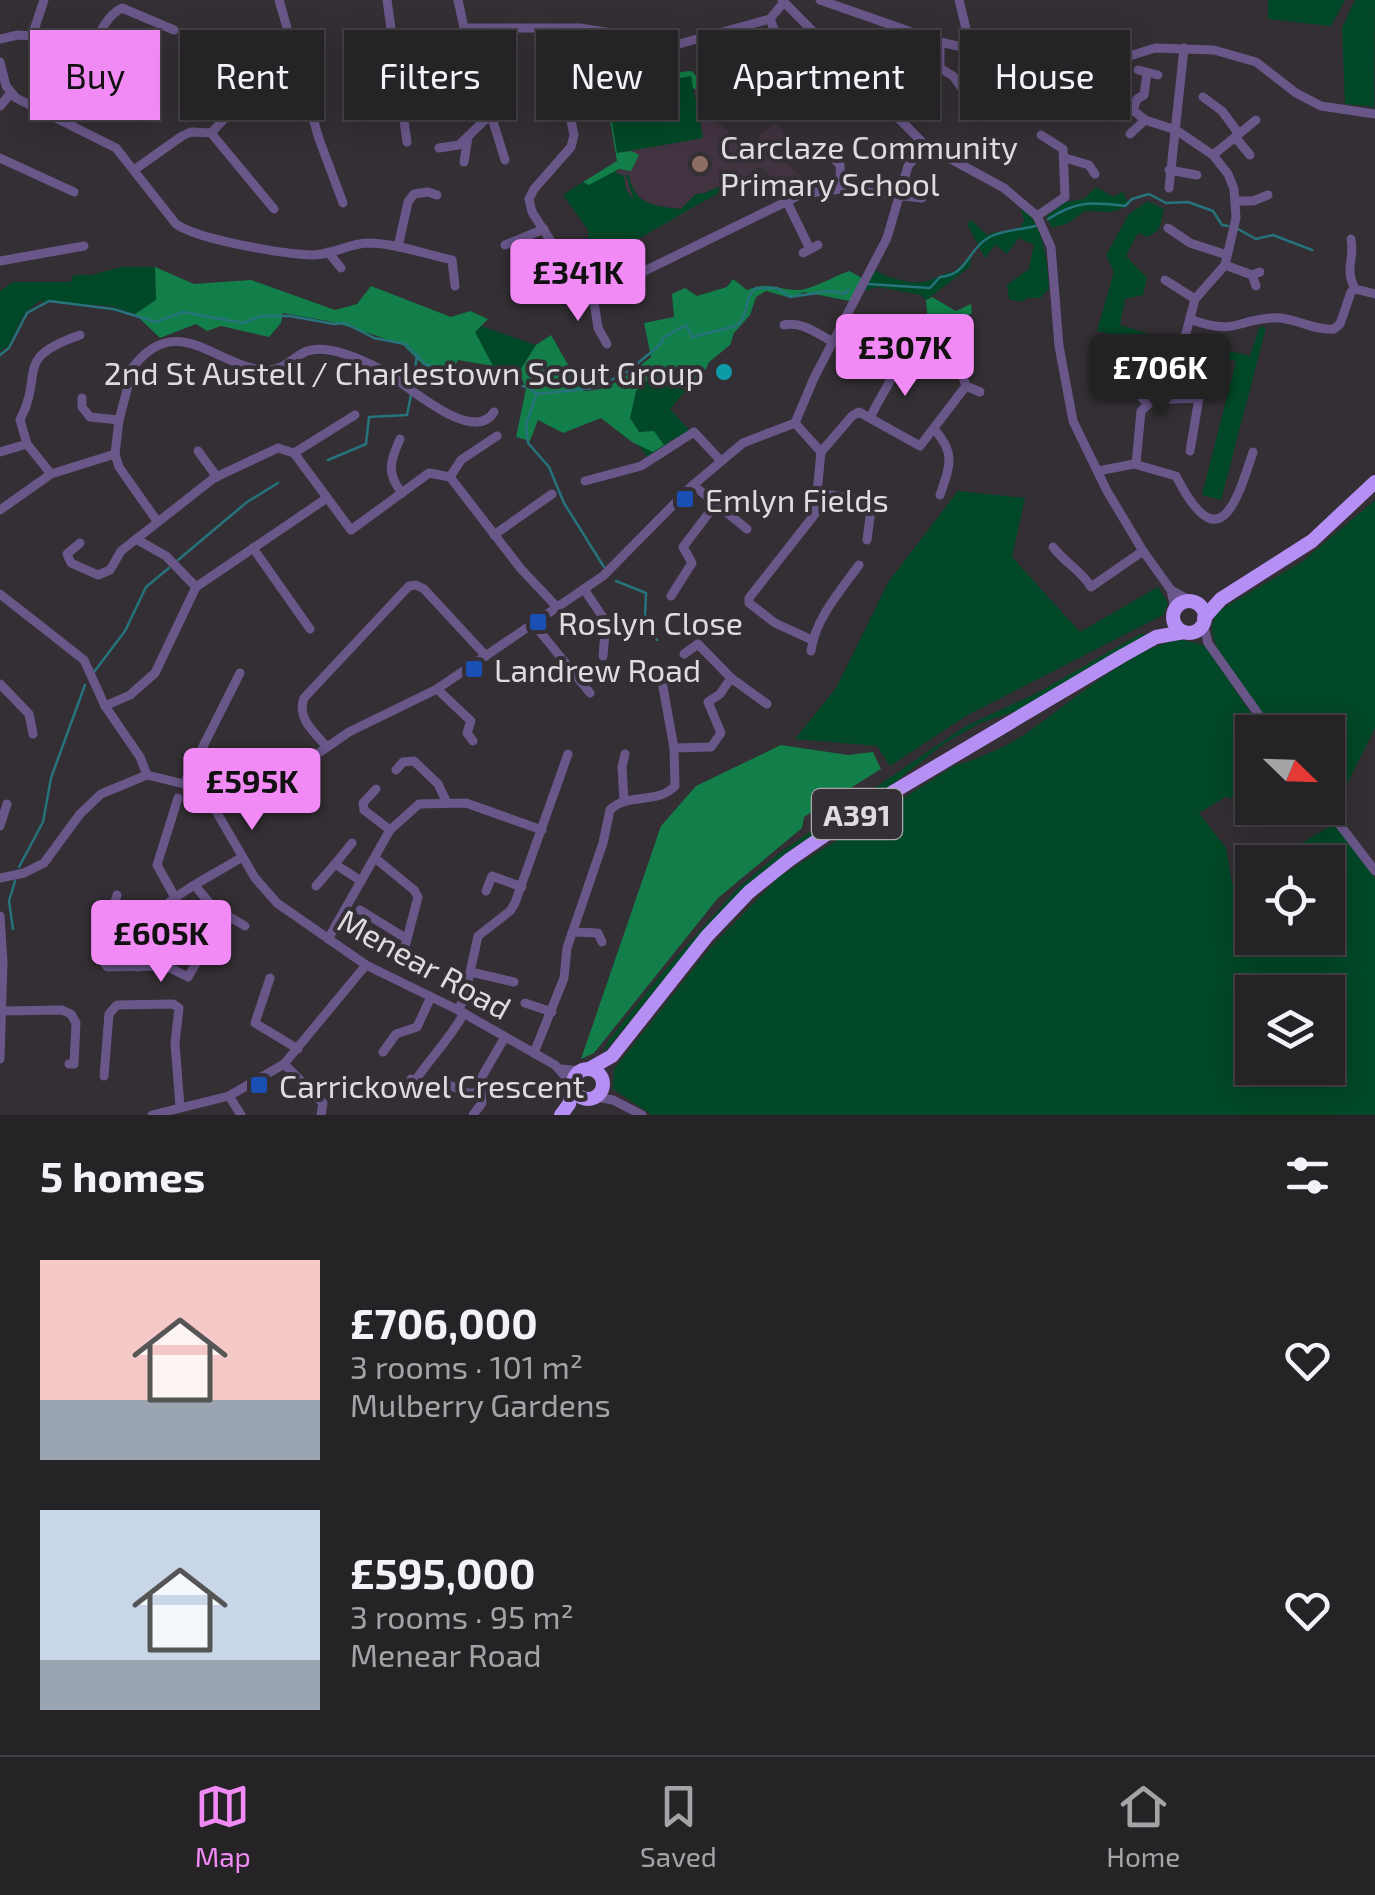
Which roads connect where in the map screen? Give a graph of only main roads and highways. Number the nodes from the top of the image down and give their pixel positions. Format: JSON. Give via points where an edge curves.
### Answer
{"nodes":[{"id":1,"x":1375,"y":482,"type":"edge"},
{"id":2,"x":1221,"y":599,"type":"junction"},
{"id":3,"x":1193,"y":602,"type":"junction"},
{"id":4,"x":1174,"y":612,"type":"junction"},
{"id":5,"x":1196,"y":626,"type":"junction"},
{"id":6,"x":1156,"y":637,"type":"junction"},
{"id":7,"x":612,"y":1056,"type":"junction"},
{"id":8,"x":578,"y":1078,"type":"junction"},
{"id":9,"x":598,"y":1090,"type":"junction"},
{"id":10,"x":563,"y":1113,"type":"edge"}],
"edges":[{"from":1,"to":2,"type":"highway","via":[[1312,541]]},
{"from":2,"to":3,"type":"highway"},
{"from":2,"to":5,"type":"highway"},
{"from":3,"to":4,"type":"highway","via":[[1180,603]]},
{"from":3,"to":5,"type":"highway","via":[[1203,609]]},
{"from":4,"to":5,"type":"highway","via":[[1176,626]]},
{"from":4,"to":6,"type":"highway","number":"A391"},
{"from":5,"to":6,"type":"highway","number":"A391"},
{"from":6,"to":7,"type":"highway","number":"A391","via":[[789,860],[707,936]]},
{"from":7,"to":8,"type":"highway","number":"A391"},
{"from":7,"to":9,"type":"highway","number":"A391"},
{"from":8,"to":9,"type":"highway","via":[[599,1074]]},
{"from":8,"to":9,"type":"highway","via":[[578,1096]]},
{"from":8,"to":10,"type":"highway"},
{"from":9,"to":10,"type":"highway"}]}
